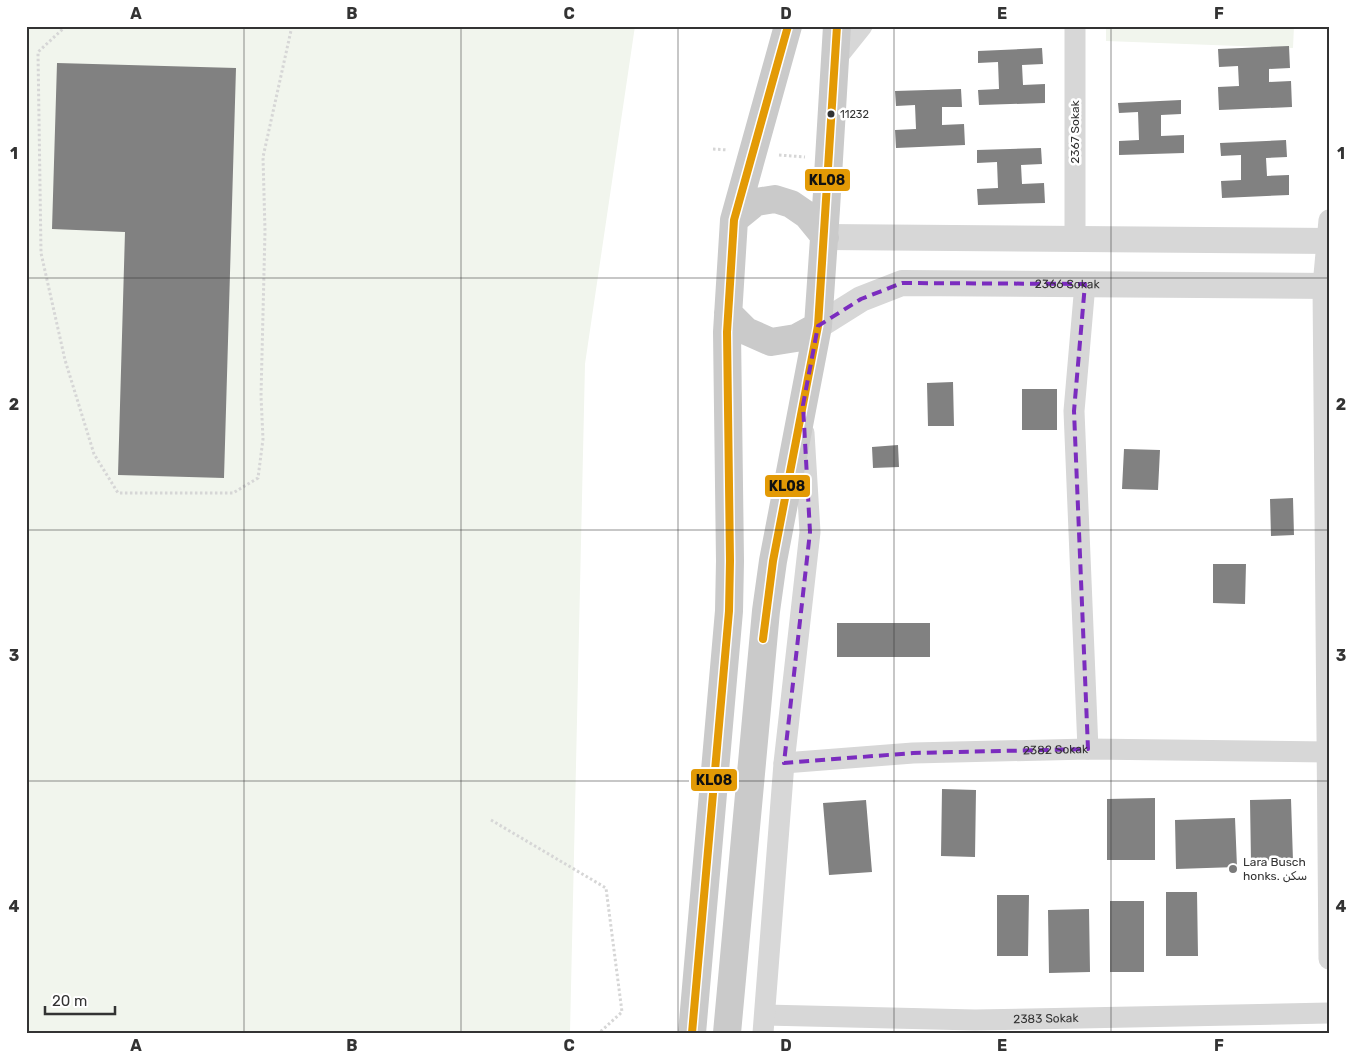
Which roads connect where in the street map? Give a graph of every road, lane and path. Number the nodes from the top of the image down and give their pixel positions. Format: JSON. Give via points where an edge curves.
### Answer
{"nodes":[{"id":1,"x":66,"y":26,"type":"edge"},
{"id":2,"x":292,"y":26,"type":"edge"},
{"id":3,"x":788,"y":26,"type":"edge"},
{"id":4,"x":836,"y":26,"type":"edge"},
{"id":5,"x":862,"y":26,"type":"edge"},
{"id":6,"x":1075,"y":26,"type":"edge"},
{"id":7,"x":834,"y":61,"type":"junction"},
{"id":8,"x":713,"y":149,"type":"dead end"},
{"id":9,"x":751,"y":152,"type":"junction"},
{"id":10,"x":830,"y":160,"type":"junction"},
{"id":11,"x":734,"y":220,"type":"junction"},
{"id":12,"x":1328,"y":234,"type":"edge"},
{"id":13,"x":824,"y":236,"type":"junction"},
{"id":14,"x":1075,"y":239,"type":"junction"},
{"id":15,"x":1086,"y":284,"type":"junction"},
{"id":16,"x":1326,"y":286,"type":"edge"},
{"id":17,"x":728,"y":313,"type":"junction"},
{"id":18,"x":818,"y":326,"type":"junction"},
{"id":19,"x":803,"y":405,"type":"junction"},
{"id":20,"x":1326,"y":515,"type":"edge"},
{"id":21,"x":1088,"y":749,"type":"junction"},
{"id":22,"x":1328,"y":752,"type":"edge"},
{"id":23,"x":784,"y":763,"type":"junction"},
{"id":24,"x":491,"y":820,"type":"dead end"},
{"id":25,"x":1329,"y":959,"type":"edge"},
{"id":26,"x":1329,"y":1012,"type":"edge"},
{"id":27,"x":764,"y":1024,"type":"edge"},
{"id":28,"x":974,"y":1026,"type":"edge"},
{"id":29,"x":599,"y":1033,"type":"edge"},
{"id":30,"x":692,"y":1033,"type":"edge"},
{"id":31,"x":727,"y":1033,"type":"edge"}],
"edges":[{"from":1,"to":2,"type":"path","via":[[38,52],[41,253],[65,360],[94,454],[118,493],[232,493],[258,478],[263,439],[263,157]]},
{"from":3,"to":9,"type":"main road"},
{"from":4,"to":7,"type":"main road"},
{"from":5,"to":7,"type":"street"},
{"from":6,"to":14,"type":"street","name":"2367 Sokak"},
{"from":7,"to":10,"type":"main road"},
{"from":8,"to":9,"type":"path"},
{"from":9,"to":10,"type":"path"},
{"from":9,"to":11,"type":"main road"},
{"from":10,"to":13,"type":"main road"},
{"from":11,"to":13,"type":"main road","via":[[756,202],[775,199],[791,204],[807,215]]},
{"from":11,"to":17,"type":"main road"},
{"from":12,"to":14,"type":"street"},
{"from":12,"to":16,"type":"street"},
{"from":13,"to":14,"type":"street"},
{"from":13,"to":18,"type":"main road"},
{"from":15,"to":16,"type":"street","name":"2366 Sokak"},
{"from":15,"to":18,"type":"street","name":"2366 Sokak","via":[[902,283],[861,298]]},
{"from":15,"to":21,"type":"street","via":[[1074,411]]},
{"from":16,"to":20,"type":"street"},
{"from":17,"to":18,"type":"main road","via":[[746,331],[771,342],[796,338]]},
{"from":17,"to":30,"type":"main road","via":[[729,612]]},
{"from":18,"to":19,"type":"main road"},
{"from":19,"to":23,"type":"street","via":[[810,532]]},
{"from":19,"to":31,"type":"main road","via":[[766,611]]},
{"from":20,"to":22,"type":"street"},
{"from":21,"to":22,"type":"street","name":"2382 Sokak"},
{"from":21,"to":23,"type":"street","name":"2382 Sokak","via":[[913,753]]},
{"from":22,"to":25,"type":"street"},
{"from":23,"to":27,"type":"street"},
{"from":24,"to":29,"type":"path","via":[[606,888],[622,1012]]},
{"from":26,"to":28,"type":"street","name":"2383 Sokak"},
{"from":27,"to":28,"type":"street","name":"2383 Sokak"}]}
